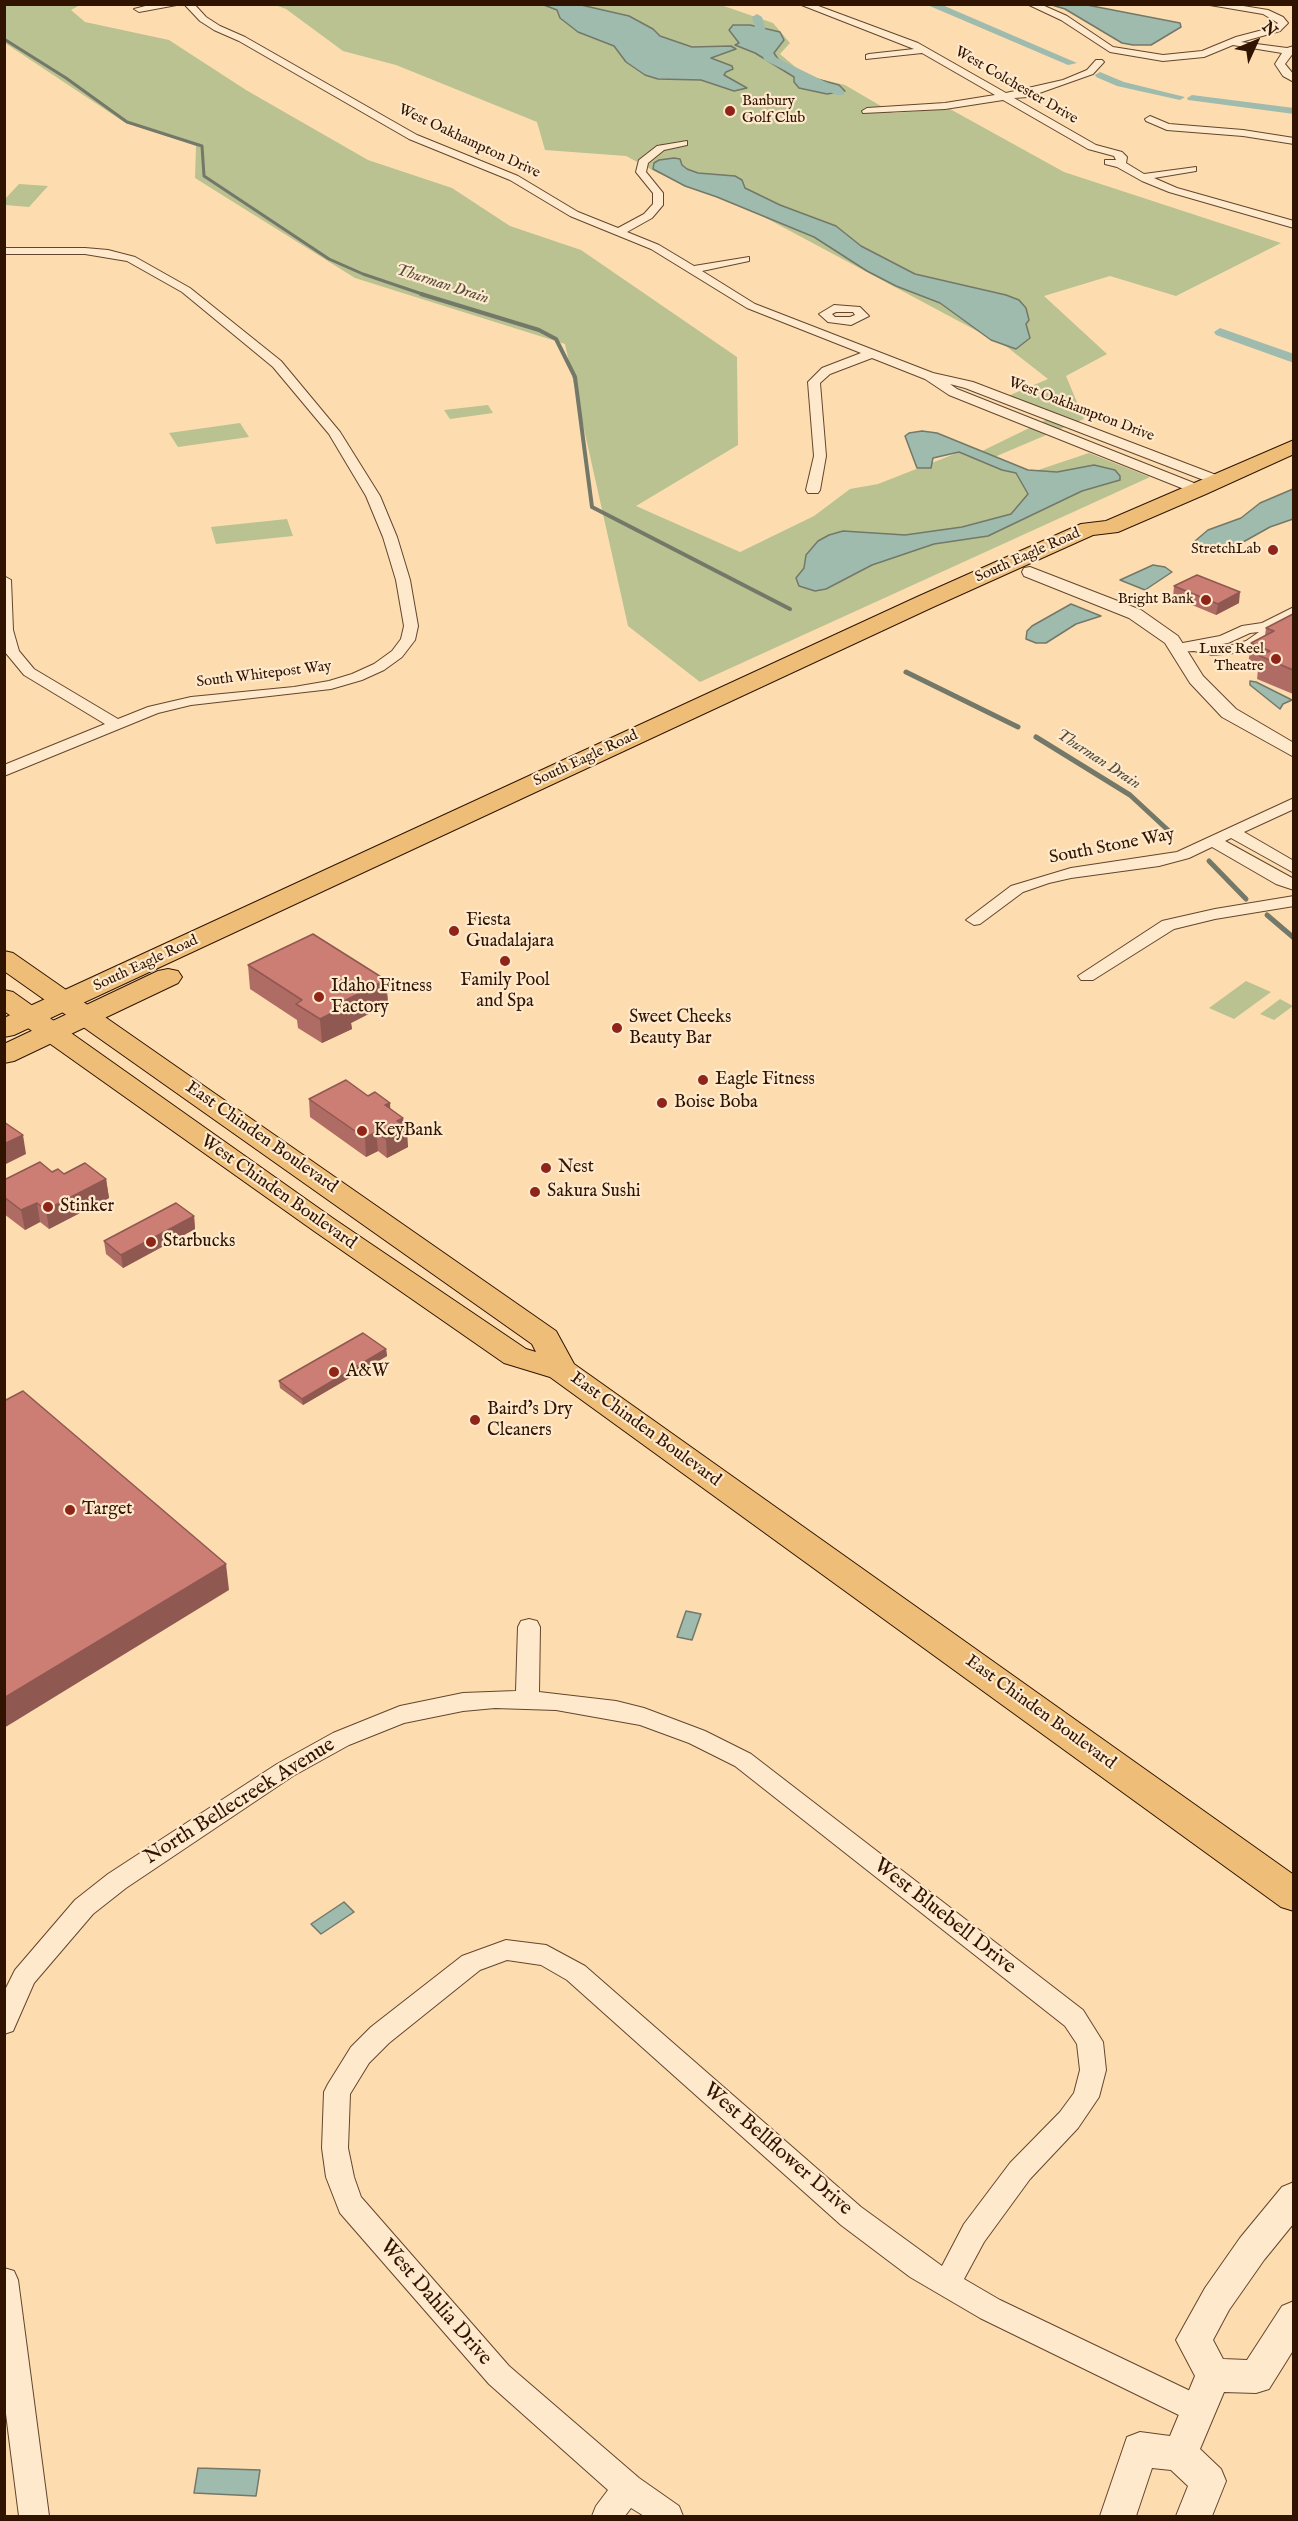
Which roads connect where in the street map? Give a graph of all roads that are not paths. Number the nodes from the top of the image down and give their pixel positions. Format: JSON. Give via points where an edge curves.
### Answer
{"nodes":[{"id":1,"x":178,"y":4,"type":"edge"},
{"id":2,"x":188,"y":4,"type":"edge"},
{"id":3,"x":802,"y":4,"type":"edge"},
{"id":4,"x":1031,"y":4,"type":"edge"},
{"id":5,"x":1208,"y":4,"type":"edge"},
{"id":6,"x":140,"y":9,"type":"dead end"},
{"id":7,"x":1225,"y":44,"type":"junction"},
{"id":8,"x":925,"y":50,"type":"junction"},
{"id":9,"x":1115,"y":50,"type":"junction"},
{"id":10,"x":1289,"y":52,"type":"edge"},
{"id":11,"x":869,"y":57,"type":"dead end"},
{"id":12,"x":1293,"y":79,"type":"edge"},
{"id":13,"x":1008,"y":96,"type":"junction"},
{"id":14,"x":867,"y":111,"type":"dead end"},
{"id":15,"x":1150,"y":119,"type":"dead end"},
{"id":16,"x":1293,"y":141,"type":"edge"},
{"id":17,"x":683,"y":143,"type":"dead end"},
{"id":18,"x":1192,"y":169,"type":"dead end"},
{"id":19,"x":1144,"y":177,"type":"junction"},
{"id":20,"x":1293,"y":215,"type":"edge"},
{"id":21,"x":1281,"y":221,"type":"junction"},
{"id":22,"x":1293,"y":225,"type":"edge"},
{"id":23,"x":618,"y":232,"type":"junction"},
{"id":24,"x":4,"y":251,"type":"edge"},
{"id":25,"x":745,"y":259,"type":"dead end"},
{"id":26,"x":692,"y":270,"type":"junction"},
{"id":27,"x":832,"y":320,"type":"dead end"},
{"id":28,"x":806,"y":329,"type":"junction"},
{"id":29,"x":870,"y":354,"type":"junction"},
{"id":30,"x":929,"y":376,"type":"junction"},
{"id":31,"x":1293,"y":446,"type":"edge"},
{"id":32,"x":1219,"y":481,"type":"junction"},
{"id":33,"x":813,"y":490,"type":"dead end"},
{"id":34,"x":1199,"y":490,"type":"junction"},
{"id":35,"x":1036,"y":563,"type":"junction"},
{"id":36,"x":4,"y":580,"type":"edge"},
{"id":37,"x":5,"y":584,"type":"edge"},
{"id":38,"x":1293,"y":611,"type":"edge"},
{"id":39,"x":850,"y":637,"type":"junction"},
{"id":40,"x":1186,"y":648,"type":"junction"},
{"id":41,"x":116,"y":724,"type":"junction"},
{"id":42,"x":674,"y":736,"type":"junction"},
{"id":43,"x":1293,"y":738,"type":"edge"},
{"id":44,"x":1293,"y":751,"type":"edge"},
{"id":45,"x":4,"y":771,"type":"edge"},
{"id":46,"x":1293,"y":803,"type":"edge"},
{"id":47,"x":1232,"y":832,"type":"junction"},
{"id":48,"x":1213,"y":841,"type":"junction"},
{"id":49,"x":1293,"y":868,"type":"edge"},
{"id":50,"x":1293,"y":885,"type":"edge"},
{"id":51,"x":1293,"y":902,"type":"edge"},
{"id":52,"x":974,"y":920,"type":"dead end"},
{"id":53,"x":4,"y":959,"type":"edge"},
{"id":54,"x":1087,"y":976,"type":"dead end"},
{"id":55,"x":4,"y":998,"type":"edge"},
{"id":56,"x":76,"y":1009,"type":"junction"},
{"id":57,"x":42,"y":1025,"type":"junction"},
{"id":58,"x":4,"y":1029,"type":"edge"},
{"id":59,"x":4,"y":1055,"type":"edge"},
{"id":60,"x":341,"y":1237,"type":"junction"},
{"id":61,"x":487,"y":1296,"type":"junction"},
{"id":62,"x":561,"y":1370,"type":"junction"},
{"id":63,"x":529,"y":1627,"type":"dead end"},
{"id":64,"x":526,"y":1699,"type":"junction"},
{"id":65,"x":1293,"y":1896,"type":"edge"},
{"id":66,"x":8,"y":2014,"type":"edge"},
{"id":67,"x":380,"y":2035,"type":"joint"},
{"id":68,"x":1293,"y":2198,"type":"edge"},
{"id":69,"x":4,"y":2280,"type":"edge"},
{"id":70,"x":947,"y":2283,"type":"junction"},
{"id":71,"x":1293,"y":2317,"type":"edge"},
{"id":72,"x":1213,"y":2375,"type":"junction"},
{"id":73,"x":1197,"y":2409,"type":"junction"},
{"id":74,"x":1180,"y":2454,"type":"junction"},
{"id":75,"x":628,"y":2488,"type":"junction"},
{"id":76,"x":34,"y":2517,"type":"edge"},
{"id":77,"x":607,"y":2517,"type":"edge"},
{"id":78,"x":668,"y":2517,"type":"edge"},
{"id":79,"x":1118,"y":2517,"type":"edge"},
{"id":80,"x":1194,"y":2517,"type":"edge"}],
"edges":[{"from":1,"to":6,"type":"street"},
{"from":2,"to":23,"type":"street","name":"West Oakhampton Drive","via":[[203,19],[412,137],[508,176],[574,214]]},
{"from":3,"to":8,"type":"street","name":"West Colchester Drive"},
{"from":4,"to":9,"type":"street","via":[[1064,18]]},
{"from":5,"to":7,"type":"street","via":[[1265,12],[1282,22],[1277,29]]},
{"from":7,"to":9,"type":"street","via":[[1204,54],[1163,58]]},
{"from":7,"to":10,"type":"street"},
{"from":8,"to":11,"type":"street"},
{"from":8,"to":13,"type":"street","name":"West Colchester Drive"},
{"from":9,"to":13,"type":"street","via":[[1090,72]]},
{"from":10,"to":12,"type":"street","via":[[1280,64]]},
{"from":13,"to":14,"type":"street","via":[[945,106]]},
{"from":13,"to":19,"type":"street","name":"West Colchester Drive","via":[[1092,147],[1094,156]]},
{"from":15,"to":16,"type":"street","via":[[1167,127]]},
{"from":17,"to":23,"type":"street","via":[[661,148],[643,162],[641,172],[658,193],[658,205],[648,216]]},
{"from":18,"to":19,"type":"street"},
{"from":19,"to":21,"type":"street","name":"West Colchester Drive","via":[[1173,190]]},
{"from":20,"to":21,"type":"street"},
{"from":21,"to":22,"type":"street","name":"West Colchester Drive"},
{"from":23,"to":26,"type":"street","name":"West Oakhampton Drive"},
{"from":24,"to":41,"type":"street","name":"South Whitepost Way","via":[[85,251],[131,259],[186,290],[255,344],[308,399],[351,458],[386,527],[402,580],[411,626],[408,640],[379,667],[331,685],[191,701]]},
{"from":25,"to":26,"type":"street"},
{"from":26,"to":28,"type":"street","name":"West Oakhampton Drive","via":[[751,306]]},
{"from":27,"to":28,"type":"street"},
{"from":28,"to":29,"type":"street","name":"West Oakhampton Drive"},
{"from":29,"to":30,"type":"street","name":"West Oakhampton Drive"},
{"from":29,"to":33,"type":"street","via":[[826,371],[814,382],[820,456]]},
{"from":30,"to":32,"type":"street","name":"West Oakhampton Drive","via":[[969,385]]},
{"from":30,"to":34,"type":"street","name":"West Oakhampton Drive","via":[[953,392]]},
{"from":31,"to":32,"type":"highway","name":"South Eagle Road"},
{"from":32,"to":34,"type":"highway","name":"South Eagle Road"},
{"from":34,"to":35,"type":"highway","name":"South Eagle Road","via":[[1110,527],[1089,529]]},
{"from":35,"to":39,"type":"highway","name":"South Eagle Road"},
{"from":35,"to":40,"type":"street","via":[[1135,614]]},
{"from":35,"to":42,"type":"highway","name":"South Eagle Road","via":[[885,639]]},
{"from":36,"to":37,"type":"street"},
{"from":37,"to":41,"type":"street","via":[[6,630],[12,652],[29,672]]},
{"from":38,"to":40,"type":"street","via":[[1265,627],[1266,634],[1251,644],[1213,651]]},
{"from":39,"to":42,"type":"highway","via":[[852,642],[844,651],[703,715],[677,729]]},
{"from":39,"to":56,"type":"highway","name":"South Eagle Road"},
{"from":40,"to":43,"type":"street","via":[[1235,701]]},
{"from":40,"to":44,"type":"street","via":[[1196,679],[1229,713]]},
{"from":41,"to":45,"type":"street","name":"South Whitepost Way"},
{"from":42,"to":56,"type":"highway","name":"South Eagle Road"},
{"from":46,"to":47,"type":"street","name":"South Stone Way"},
{"from":47,"to":48,"type":"street","name":"South Stone Way"},
{"from":47,"to":49,"type":"street"},
{"from":48,"to":50,"type":"street"},
{"from":48,"to":52,"type":"street","name":"South Stone Way","via":[[1159,861],[1043,880],[1017,889]]},
{"from":51,"to":54,"type":"street","via":[[1168,925]]},
{"from":53,"to":56,"type":"main road","name":"East Chinden Boulevard"},
{"from":55,"to":57,"type":"main road","name":"West Chinden Boulevard"},
{"from":56,"to":57,"type":"highway"},
{"from":56,"to":61,"type":"main road","name":"East Chinden Boulevard"},
{"from":57,"to":58,"type":"highway"},
{"from":57,"to":59,"type":"highway"},
{"from":57,"to":60,"type":"main road","name":"West Chinden Boulevard"},
{"from":60,"to":61,"type":"main road","via":[[388,1249],[454,1295]]},
{"from":60,"to":62,"type":"main road","name":"West Chinden Boulevard","via":[[515,1356]]},
{"from":61,"to":62,"type":"main road","name":"East Chinden Boulevard","via":[[545,1338]]},
{"from":62,"to":65,"type":"main road","name":"East Chinden Boulevard"},
{"from":63,"to":64,"type":"street"},
{"from":64,"to":66,"type":"street","name":"North Bellecreek Avenue","via":[[463,1702],[400,1715],[312,1753],[117,1881],[84,1907],[24,1977]]},
{"from":64,"to":70,"type":"street","name":"West Bluebell Drive","via":[[586,1705],[644,1717],[743,1760],[1074,2018],[1090,2042],[1093,2070],[1086,2097],[1020,2171],[974,2233]]},
{"from":67,"to":70,"type":"street","name":"West Bellflower Drive","via":[[471,1963],[506,1950],[546,1955],[576,1973],[851,2216],[892,2249]]},
{"from":67,"to":75,"type":"street","name":"West Dahlia Drive","via":[[360,2055],[337,2092],[335,2148],[350,2204],[498,2375]]},
{"from":68,"to":72,"type":"street","via":[[1217,2299],[1194,2340]]},
{"from":69,"to":76,"type":"street"},
{"from":70,"to":73,"type":"street","name":"West Bellflower Drive","via":[[990,2309]]},
{"from":71,"to":72,"type":"street","via":[[1256,2377]]},
{"from":72,"to":73,"type":"street"},
{"from":73,"to":74,"type":"street"},
{"from":74,"to":79,"type":"street","via":[[1140,2449]]},
{"from":74,"to":80,"type":"street","via":[[1208,2481]]},
{"from":75,"to":77,"type":"street"},
{"from":75,"to":78,"type":"street","name":"West Dahlia Drive"}]}
